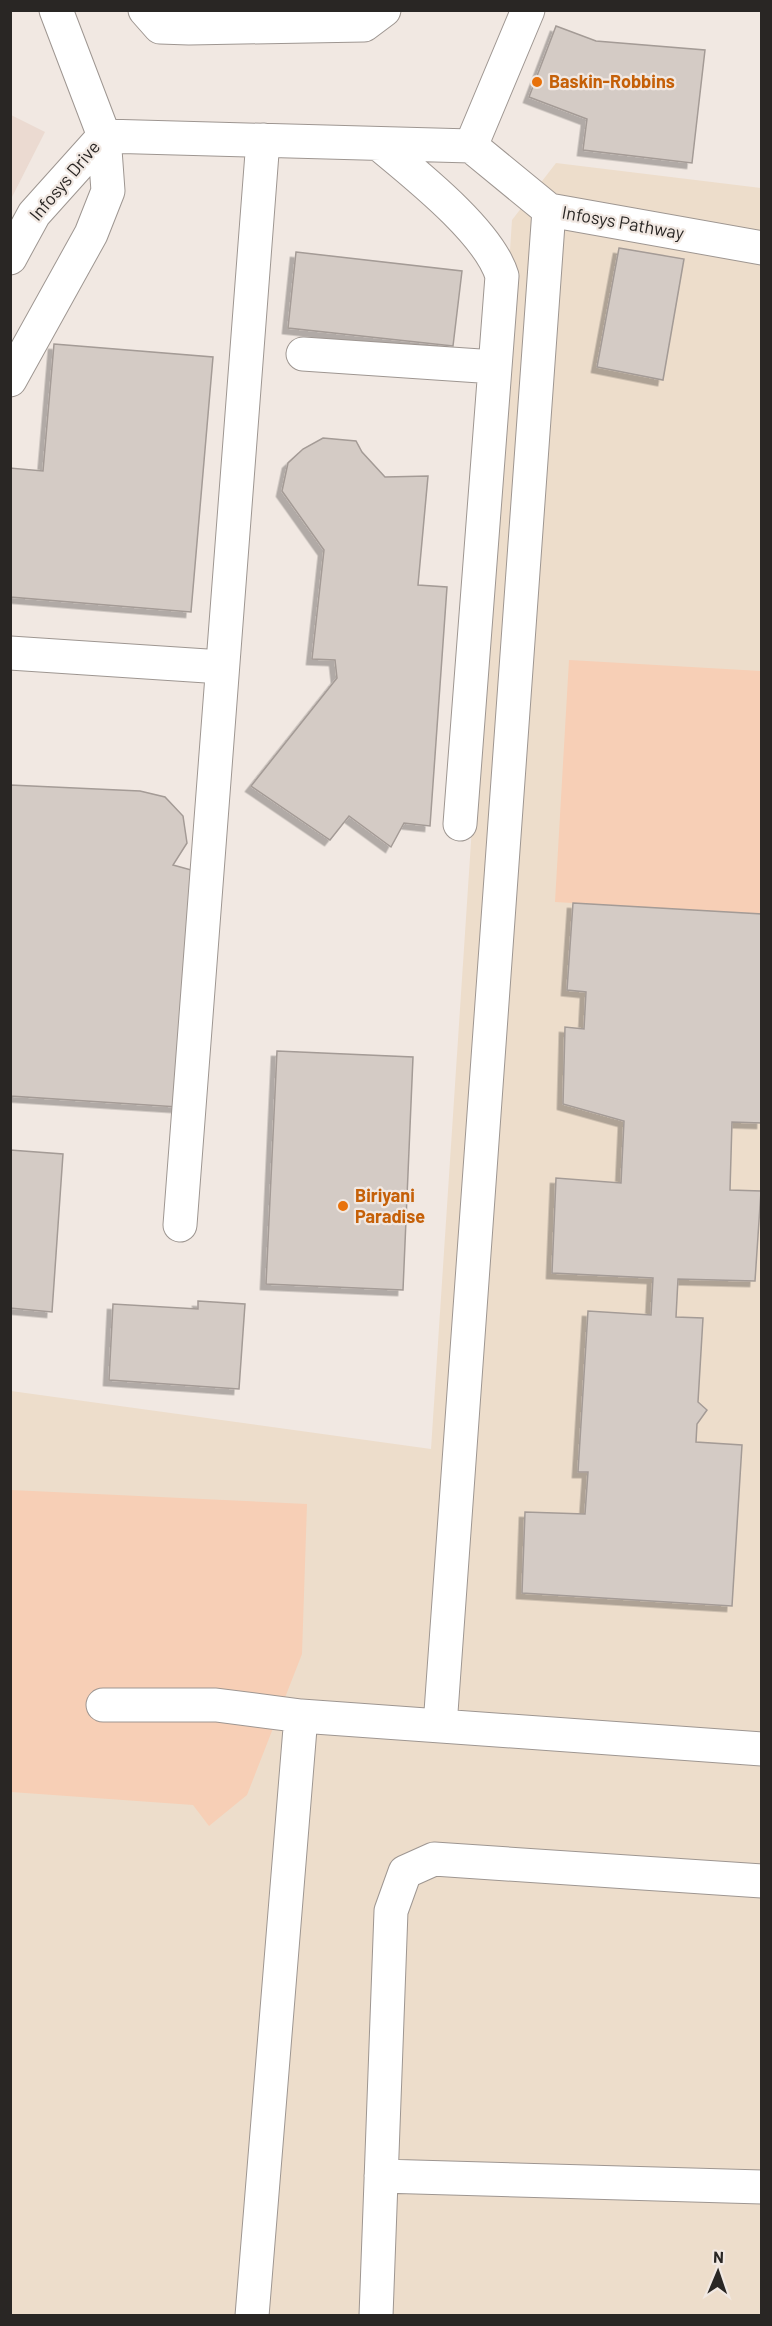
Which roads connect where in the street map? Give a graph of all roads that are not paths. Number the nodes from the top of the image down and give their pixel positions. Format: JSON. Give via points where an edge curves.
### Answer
{"nodes":[{"id":1,"x":56,"y":10,"type":"edge"},
{"id":2,"x":145,"y":10,"type":"edge"},
{"id":3,"x":384,"y":10,"type":"edge"},
{"id":4,"x":528,"y":10,"type":"edge"},
{"id":5,"x":104,"y":136,"type":"junction"},
{"id":6,"x":263,"y":140,"type":"junction"},
{"id":7,"x":379,"y":144,"type":"junction"},
{"id":8,"x":471,"y":146,"type":"junction"},
{"id":9,"x":549,"y":210,"type":"junction"},
{"id":10,"x":762,"y":248,"type":"edge"},
{"id":11,"x":10,"y":258,"type":"edge"},
{"id":12,"x":303,"y":354,"type":"dead end"},
{"id":13,"x":495,"y":368,"type":"junction"},
{"id":14,"x":10,"y":380,"type":"edge"},
{"id":15,"x":10,"y":653,"type":"edge"},
{"id":16,"x":222,"y":667,"type":"junction"},
{"id":17,"x":460,"y":824,"type":"dead end"},
{"id":18,"x":180,"y":1225,"type":"dead end"},
{"id":19,"x":103,"y":1705,"type":"dead end"},
{"id":20,"x":301,"y":1716,"type":"junction"},
{"id":21,"x":440,"y":1726,"type":"junction"},
{"id":22,"x":762,"y":1749,"type":"edge"},
{"id":23,"x":762,"y":1881,"type":"edge"},
{"id":24,"x":381,"y":2176,"type":"junction"},
{"id":25,"x":762,"y":2187,"type":"edge"},
{"id":26,"x":252,"y":2316,"type":"edge"},
{"id":27,"x":376,"y":2316,"type":"edge"}],
"edges":[{"from":1,"to":5,"type":"street"},
{"from":2,"to":3,"type":"street","via":[[160,27],[189,28],[364,25]]},
{"from":4,"to":8,"type":"street"},
{"from":5,"to":6,"type":"street"},
{"from":5,"to":11,"type":"street","name":"Infosys Drive","via":[[34,214]]},
{"from":5,"to":14,"type":"street","via":[[108,191],[91,234]]},
{"from":6,"to":7,"type":"street"},
{"from":6,"to":16,"type":"street"},
{"from":7,"to":8,"type":"street"},
{"from":7,"to":13,"type":"street","via":[[481,238],[498,263],[502,276]]},
{"from":8,"to":9,"type":"street","name":"Infosys Pathway"},
{"from":9,"to":10,"type":"street","name":"Infosys Pathway"},
{"from":9,"to":21,"type":"street"},
{"from":12,"to":13,"type":"street"},
{"from":13,"to":17,"type":"street"},
{"from":15,"to":16,"type":"street"},
{"from":16,"to":18,"type":"street"},
{"from":19,"to":20,"type":"street","via":[[216,1706]]},
{"from":20,"to":21,"type":"street"},
{"from":20,"to":26,"type":"street"},
{"from":21,"to":22,"type":"street"},
{"from":23,"to":24,"type":"street","via":[[434,1859],[405,1872],[391,1911]]},
{"from":24,"to":25,"type":"street"},
{"from":24,"to":27,"type":"street"}]}
